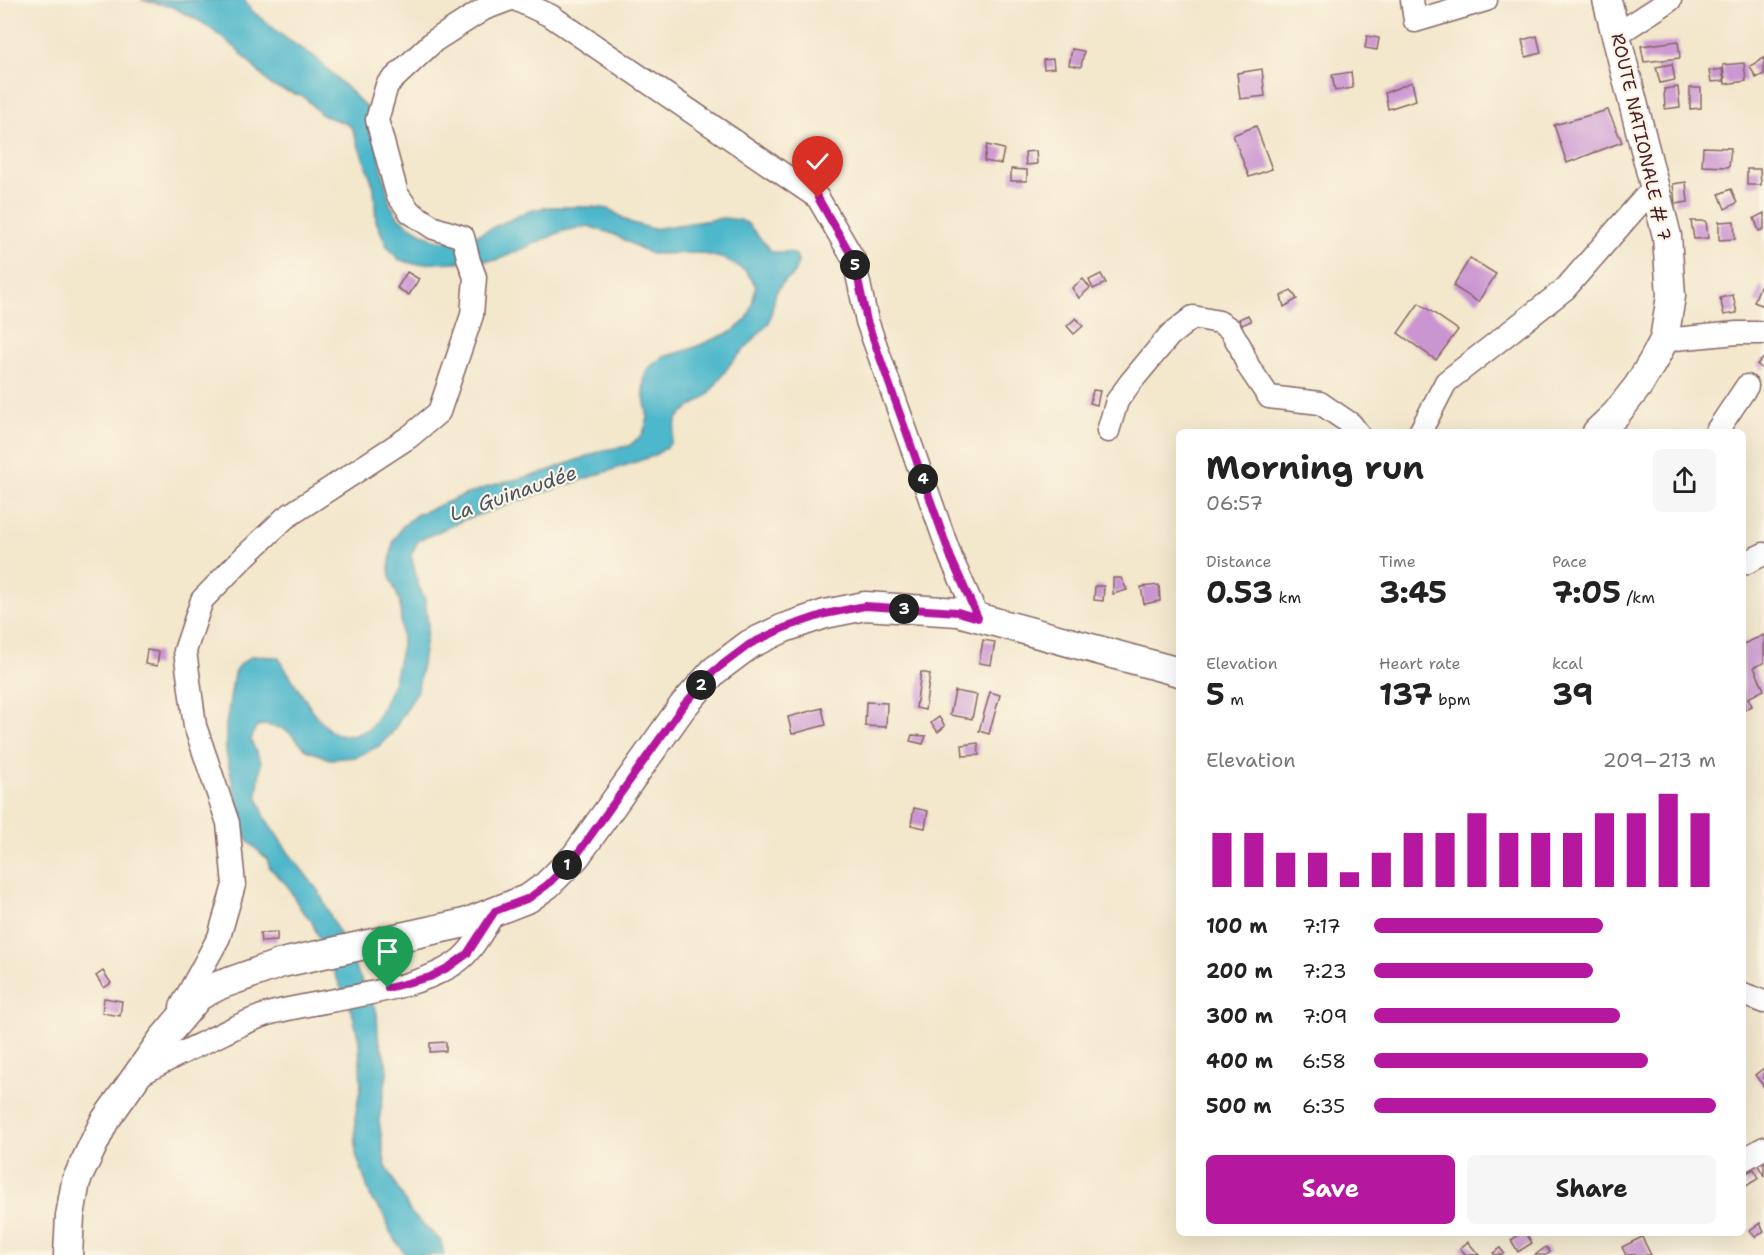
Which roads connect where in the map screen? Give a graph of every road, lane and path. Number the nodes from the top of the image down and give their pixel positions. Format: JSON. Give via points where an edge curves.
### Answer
{"nodes":[{"id":1,"x":508,"y":0,"type":"edge"},
{"id":2,"x":517,"y":0,"type":"edge"},
{"id":3,"x":1412,"y":0,"type":"edge"},
{"id":4,"x":1486,"y":0,"type":"edge"},
{"id":5,"x":1607,"y":0,"type":"edge"},
{"id":6,"x":1670,"y":0,"type":"edge"},
{"id":7,"x":1616,"y":35,"type":"junction"},
{"id":8,"x":1654,"y":187,"type":"junction"},
{"id":9,"x":1764,"y":333,"type":"edge"},
{"id":10,"x":1664,"y":340,"type":"junction"},
{"id":11,"x":1747,"y":386,"type":"dead end"},
{"id":12,"x":1355,"y":429,"type":"edge"},
{"id":13,"x":1422,"y":429,"type":"edge"},
{"id":14,"x":1600,"y":429,"type":"edge"},
{"id":15,"x":1718,"y":429,"type":"edge"},
{"id":16,"x":1108,"y":431,"type":"dead end"},
{"id":17,"x":1764,"y":554,"type":"edge"},
{"id":18,"x":1746,"y":563,"type":"edge"},
{"id":19,"x":978,"y":618,"type":"junction"},
{"id":20,"x":1176,"y":671,"type":"edge"},
{"id":21,"x":495,"y":911,"type":"junction"},
{"id":22,"x":1746,"y":995,"type":"edge"},
{"id":23,"x":1764,"y":1002,"type":"edge"},
{"id":24,"x":168,"y":1033,"type":"junction"},
{"id":25,"x":134,"y":1078,"type":"junction"},
{"id":26,"x":1764,"y":1148,"type":"edge"},
{"id":27,"x":1746,"y":1158,"type":"edge"},
{"id":28,"x":68,"y":1255,"type":"edge"}],
"edges":[{"from":1,"to":24,"type":"street","via":[[484,9],[426,49],[387,85],[377,120],[397,194],[410,212],[434,228],[463,237],[475,277],[472,315],[439,412],[410,437],[285,518],[202,600],[185,651],[195,726],[228,824],[234,885],[219,937]]},
{"from":2,"to":19,"type":"street","via":[[551,16],[818,198],[854,260],[867,321],[951,558]]},
{"from":3,"to":4,"type":"street","via":[[1415,21]]},
{"from":5,"to":7,"type":"main road","name":"ROUTE NATIONALE # 7"},
{"from":6,"to":7,"type":"street"},
{"from":7,"to":8,"type":"main road","name":"ROUTE NATIONALE # 7"},
{"from":8,"to":10,"type":"main road","name":"ROUTE NATIONALE # 7","via":[[1666,236],[1671,296]]},
{"from":8,"to":13,"type":"street","via":[[1565,289],[1446,382]]},
{"from":9,"to":10,"type":"street"},
{"from":10,"to":14,"type":"main road","name":"ROUTE NATIONALE # 7","via":[[1638,386]]},
{"from":11,"to":15,"type":"street"},
{"from":12,"to":16,"type":"street","via":[[1320,403],[1269,398],[1230,329],[1220,322],[1193,317],[1169,336],[1130,382],[1117,401]]},
{"from":17,"to":18,"type":"street"},
{"from":19,"to":20,"type":"main road"},
{"from":19,"to":21,"type":"main road","via":[[958,612],[865,606],[825,614],[750,644],[714,671],[683,706],[576,856],[529,898]]},
{"from":21,"to":24,"type":"main road","via":[[465,923],[282,963],[220,985],[199,996]]},
{"from":21,"to":25,"type":"street","via":[[467,954],[430,977],[267,1014]]},
{"from":22,"to":23,"type":"street"},
{"from":24,"to":25,"type":"main road"},
{"from":25,"to":28,"type":"main road","via":[[104,1122],[76,1181]]},
{"from":26,"to":27,"type":"street"}]}
